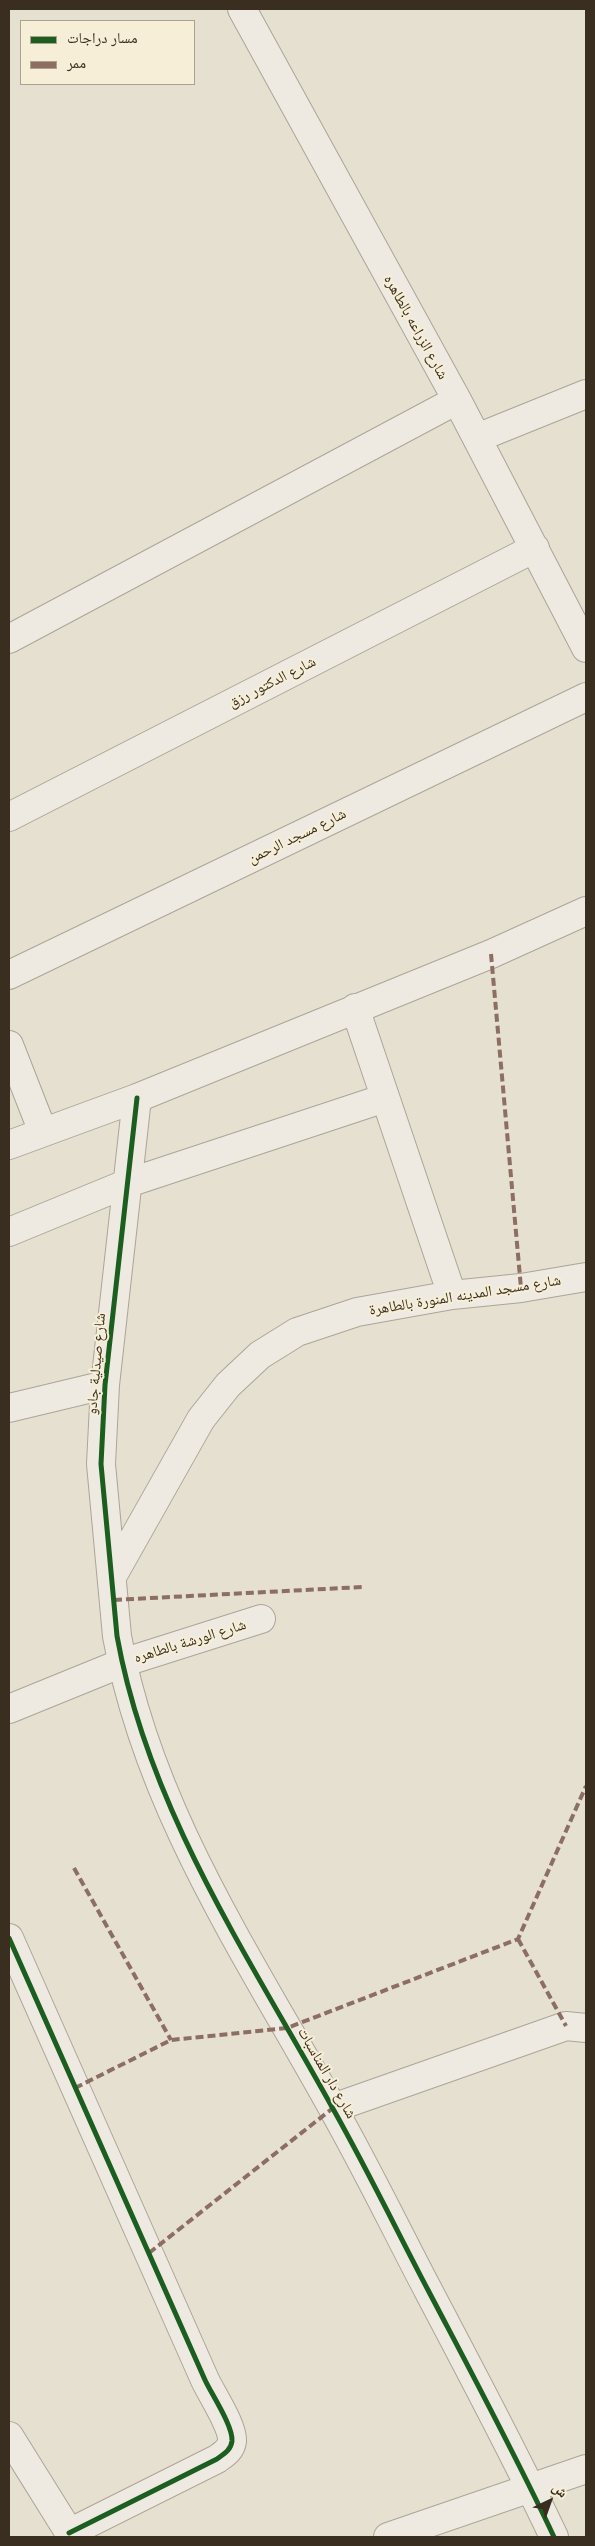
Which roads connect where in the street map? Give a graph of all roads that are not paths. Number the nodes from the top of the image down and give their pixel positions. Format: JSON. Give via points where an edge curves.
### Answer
{"nodes":[{"id":1,"x":242,"y":9,"type":"edge"},
{"id":2,"x":586,"y":394,"type":"edge"},
{"id":3,"x":457,"y":400,"type":"junction"},
{"id":4,"x":477,"y":438,"type":"junction"},
{"id":5,"x":535,"y":548,"type":"junction"},
{"id":6,"x":575,"y":598,"type":"edge"},
{"id":7,"x":9,"y":639,"type":"edge"},
{"id":8,"x":586,"y":648,"type":"edge"},
{"id":9,"x":586,"y":697,"type":"edge"},
{"id":10,"x":9,"y":817,"type":"edge"},
{"id":11,"x":586,"y":911,"type":"edge"},
{"id":12,"x":9,"y":974,"type":"edge"},
{"id":13,"x":355,"y":1008,"type":"junction"},
{"id":14,"x":9,"y":1045,"type":"edge"},
{"id":15,"x":137,"y":1098,"type":"junction"},
{"id":16,"x":386,"y":1098,"type":"junction"},
{"id":17,"x":44,"y":1132,"type":"junction"},
{"id":18,"x":9,"y":1145,"type":"edge"},
{"id":19,"x":128,"y":1183,"type":"junction"},
{"id":20,"x":9,"y":1232,"type":"edge"},
{"id":21,"x":586,"y":1277,"type":"edge"},
{"id":22,"x":452,"y":1294,"type":"junction"},
{"id":23,"x":105,"y":1385,"type":"junction"},
{"id":24,"x":9,"y":1408,"type":"edge"},
{"id":25,"x":113,"y":1575,"type":"junction"},
{"id":26,"x":261,"y":1619,"type":"dead end"},
{"id":27,"x":122,"y":1663,"type":"junction"},
{"id":28,"x":9,"y":1709,"type":"edge"},
{"id":29,"x":9,"y":1938,"type":"edge"},
{"id":30,"x":586,"y":2028,"type":"edge"},
{"id":31,"x":333,"y":2108,"type":"junction"},
{"id":32,"x":9,"y":2436,"type":"edge"},
{"id":33,"x":586,"y":2469,"type":"edge"},
{"id":34,"x":530,"y":2487,"type":"junction"},
{"id":35,"x":71,"y":2535,"type":"edge"},
{"id":36,"x":388,"y":2537,"type":"edge"},
{"id":37,"x":554,"y":2537,"type":"edge"}],
"edges":[{"from":1,"to":3,"type":"street","name":"شارع الزراعه بالطاهره"},
{"from":2,"to":4,"type":"street"},
{"from":3,"to":4,"type":"street","name":"شارع الزراعه بالطاهره"},
{"from":3,"to":7,"type":"street"},
{"from":4,"to":5,"type":"street","name":"شارع الزراعه بالطاهره"},
{"from":5,"to":6,"type":"street","name":"شارع الزراعه بالطاهره"},
{"from":5,"to":10,"type":"street","name":"شارع الدكتور رزق"},
{"from":6,"to":8,"type":"street","name":"شارع الزراعه بالطاهره"},
{"from":9,"to":12,"type":"street","name":"شارع مسجد الرحمن"},
{"from":11,"to":13,"type":"street","via":[[491,954]]},
{"from":13,"to":15,"type":"street"},
{"from":13,"to":16,"type":"street"},
{"from":14,"to":17,"type":"street"},
{"from":15,"to":17,"type":"street"},
{"from":15,"to":19,"type":"street","name":"شارع صيدلية جادو"},
{"from":16,"to":19,"type":"street"},
{"from":16,"to":22,"type":"street"},
{"from":17,"to":18,"type":"street"},
{"from":19,"to":20,"type":"street"},
{"from":19,"to":23,"type":"street","name":"شارع صيدلية جادو"},
{"from":21,"to":22,"type":"street","name":"شارع مسجد المدينه المنورة بالطاهرة","via":[[521,1288]]},
{"from":22,"to":25,"type":"street","name":"شارع مسجد المدينه المنورة بالطاهرة","via":[[357,1312],[297,1332],[260,1356],[228,1385],[201,1419]]},
{"from":23,"to":24,"type":"street"},
{"from":23,"to":25,"type":"street","name":"شارع صيدلية جادو","via":[[101,1464]]},
{"from":25,"to":27,"type":"street","name":"شارع صيدلية جادو"},
{"from":26,"to":27,"type":"street","name":"شارع الورشة بالطاهره"},
{"from":27,"to":28,"type":"street","name":"شارع الورشة بالطاهره"},
{"from":27,"to":31,"type":"street","name":"شارع دار المناسبات","via":[[155,1767],[196,1863],[239,1946]]},
{"from":29,"to":35,"type":"street","via":[[232,2442],[218,2459]]},
{"from":30,"to":31,"type":"street","via":[[566,2026]]},
{"from":31,"to":34,"type":"street","name":"شارع دار المناسبات"},
{"from":32,"to":35,"type":"street"},
{"from":33,"to":34,"type":"street"},
{"from":34,"to":36,"type":"street"},
{"from":34,"to":37,"type":"street","name":"شارع دار المناسبات"}]}
